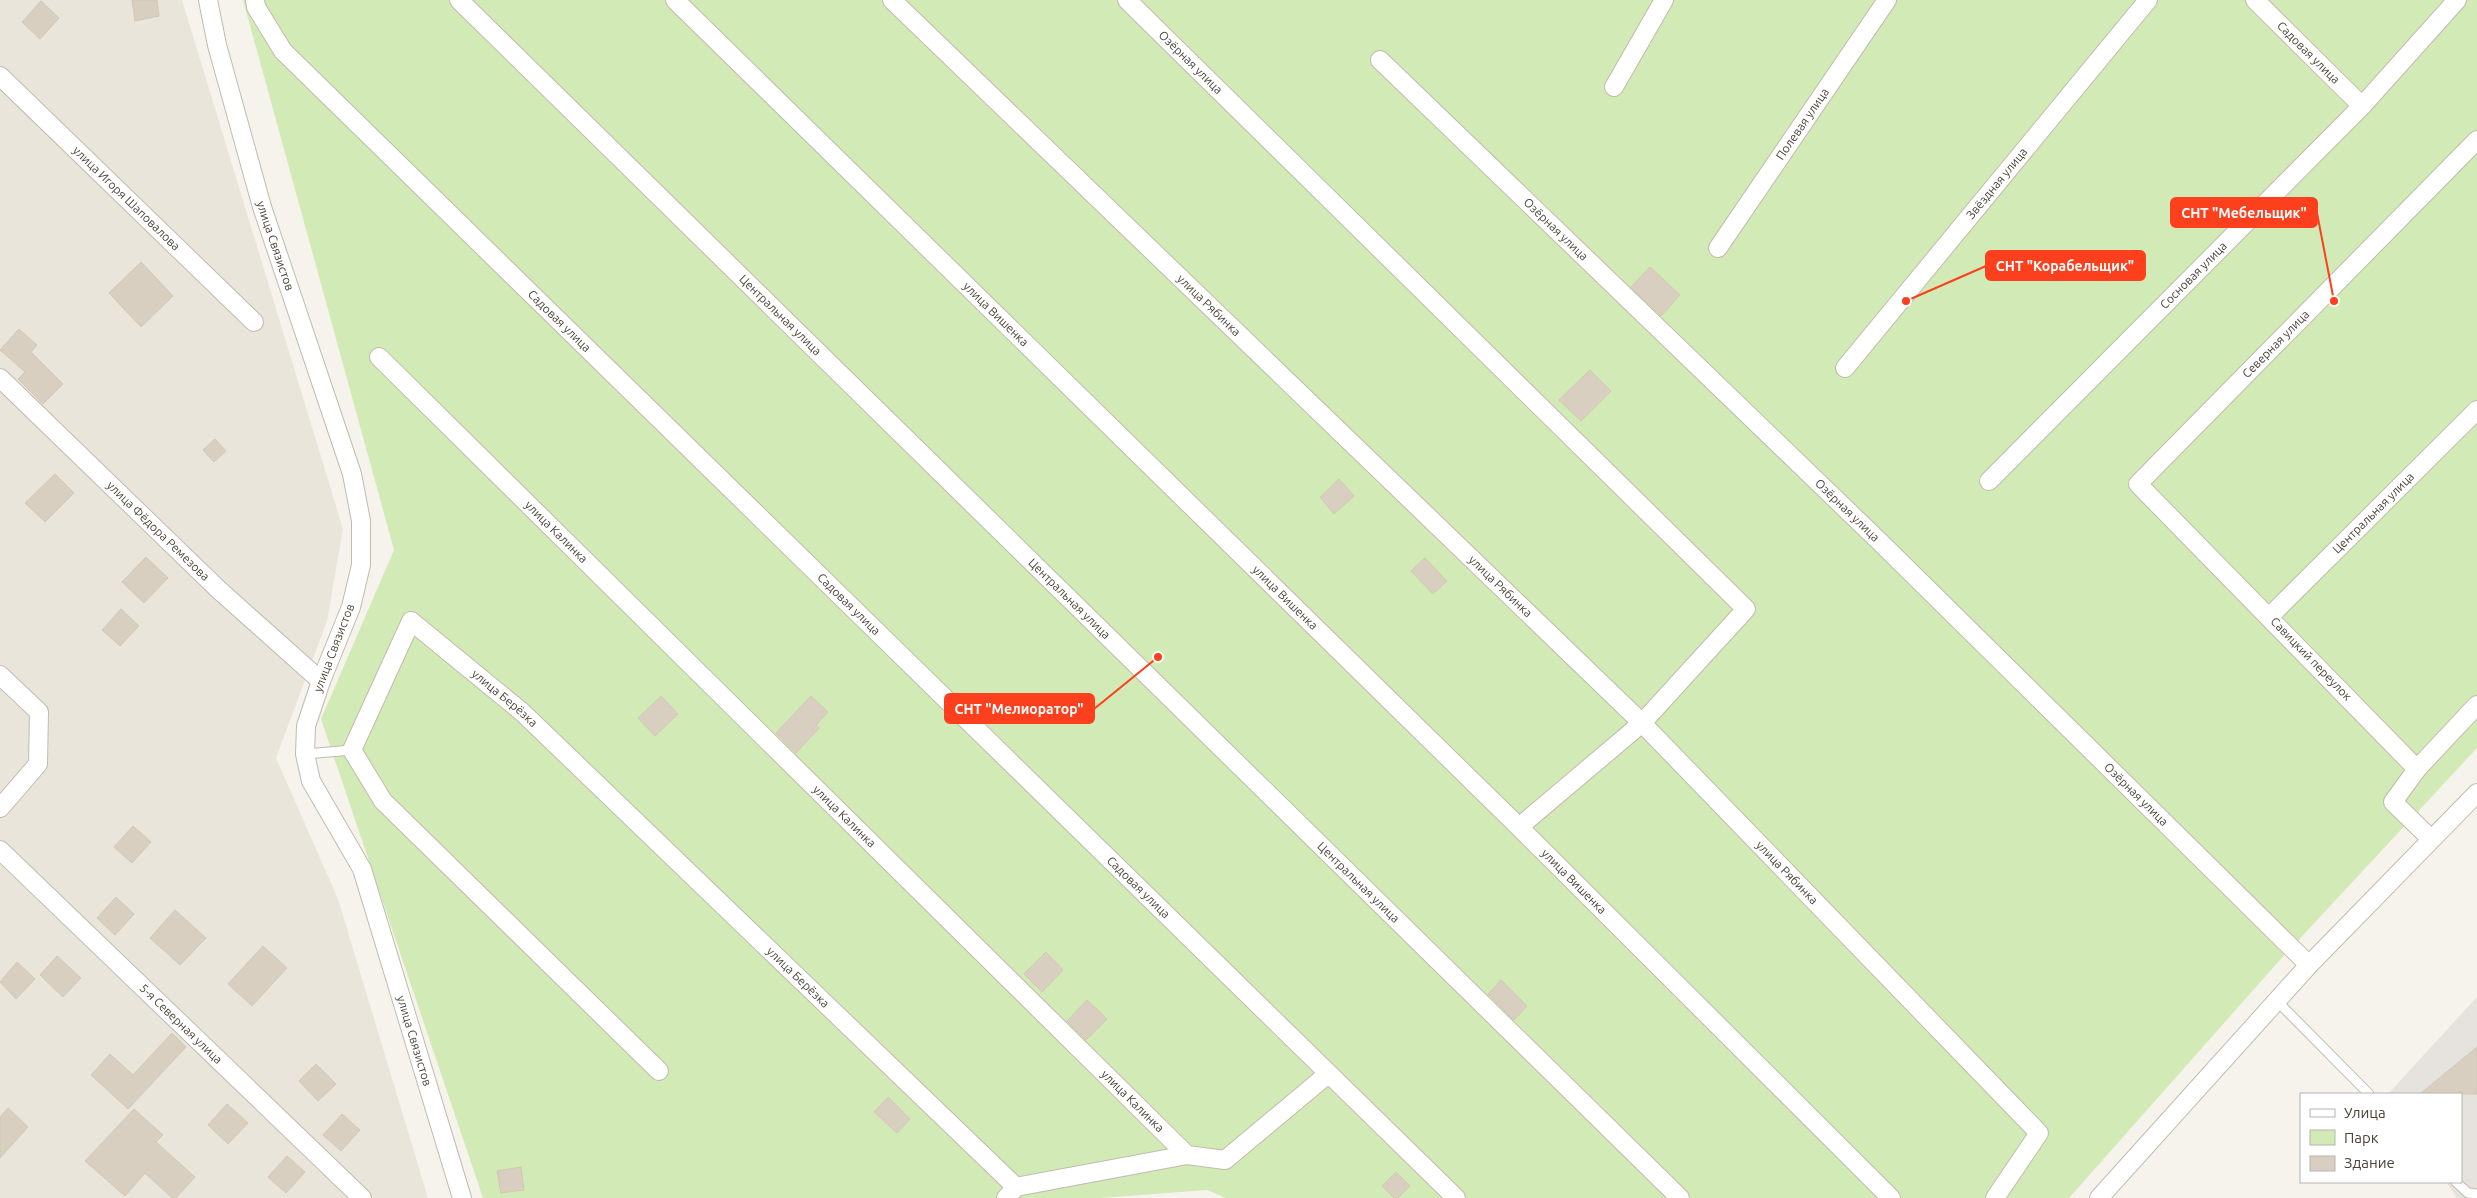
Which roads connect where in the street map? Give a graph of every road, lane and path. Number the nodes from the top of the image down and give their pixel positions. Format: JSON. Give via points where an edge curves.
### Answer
{"nodes":[{"id":1,"x":208,"y":0,"type":"edge"},
{"id":2,"x":255,"y":0,"type":"edge"},
{"id":3,"x":459,"y":0,"type":"edge"},
{"id":4,"x":675,"y":0,"type":"edge"},
{"id":5,"x":892,"y":0,"type":"edge"},
{"id":6,"x":1127,"y":0,"type":"edge"},
{"id":7,"x":1664,"y":0,"type":"edge"},
{"id":8,"x":1887,"y":0,"type":"edge"},
{"id":9,"x":2148,"y":0,"type":"edge"},
{"id":10,"x":2255,"y":0,"type":"edge"},
{"id":11,"x":2456,"y":0,"type":"edge"},
{"id":12,"x":1380,"y":60,"type":"dead end"},
{"id":13,"x":0,"y":76,"type":"edge"},
{"id":14,"x":1614,"y":87,"type":"dead end"},
{"id":15,"x":2362,"y":106,"type":"junction"},
{"id":16,"x":2477,"y":140,"type":"edge"},
{"id":17,"x":1718,"y":248,"type":"dead end"},
{"id":18,"x":254,"y":322,"type":"dead end"},
{"id":19,"x":379,"y":357,"type":"dead end"},
{"id":20,"x":1845,"y":368,"type":"dead end"},
{"id":21,"x":0,"y":378,"type":"edge"},
{"id":22,"x":2477,"y":410,"type":"edge"},
{"id":23,"x":1989,"y":481,"type":"dead end"},
{"id":24,"x":2138,"y":484,"type":"joint"},
{"id":25,"x":2270,"y":616,"type":"junction"},
{"id":26,"x":0,"y":675,"type":"edge"},
{"id":27,"x":320,"y":681,"type":"junction"},
{"id":28,"x":2477,"y":705,"type":"edge"},
{"id":29,"x":1642,"y":723,"type":"junction"},
{"id":30,"x":352,"y":750,"type":"junction"},
{"id":31,"x":305,"y":754,"type":"junction"},
{"id":32,"x":2417,"y":768,"type":"junction"},
{"id":33,"x":2477,"y":793,"type":"edge"},
{"id":34,"x":0,"y":808,"type":"edge"},
{"id":35,"x":1519,"y":827,"type":"junction"},
{"id":36,"x":2431,"y":839,"type":"junction"},
{"id":37,"x":0,"y":850,"type":"edge"},
{"id":38,"x":2309,"y":966,"type":"junction"},
{"id":39,"x":2277,"y":1001,"type":"junction"},
{"id":40,"x":659,"y":1071,"type":"dead end"},
{"id":41,"x":1328,"y":1074,"type":"junction"},
{"id":42,"x":2368,"y":1093,"type":"edge"},
{"id":43,"x":1187,"y":1155,"type":"junction"},
{"id":44,"x":2457,"y":1183,"type":"edge"},
{"id":45,"x":1011,"y":1192,"type":"edge"},
{"id":46,"x":2473,"y":1195,"type":"edge"},
{"id":47,"x":362,"y":1198,"type":"edge"},
{"id":48,"x":462,"y":1198,"type":"edge"},
{"id":49,"x":1456,"y":1198,"type":"edge"},
{"id":50,"x":1680,"y":1198,"type":"edge"},
{"id":51,"x":1891,"y":1198,"type":"edge"},
{"id":52,"x":1995,"y":1198,"type":"edge"},
{"id":53,"x":2099,"y":1198,"type":"edge"}],
"edges":[{"from":1,"to":27,"type":"street","name":"улица Связистов","via":[[217,45],[262,207],[352,474],[360,521],[361,565],[351,607]]},
{"from":2,"to":41,"type":"street","name":"Садовая улица","via":[[256,8],[283,51]]},
{"from":3,"to":50,"type":"street","name":"Центральная улица"},
{"from":4,"to":35,"type":"street","name":"улица Вишенка"},
{"from":5,"to":29,"type":"street","name":"улица Рябинка"},
{"from":6,"to":29,"type":"street","name":"Озёрная улица","via":[[1746,609]]},
{"from":7,"to":14,"type":"street"},
{"from":8,"to":17,"type":"street","name":"Полевая улица"},
{"from":9,"to":20,"type":"street","name":"Звёздная улица"},
{"from":10,"to":15,"type":"street","name":"Садовая улица"},
{"from":11,"to":15,"type":"street","name":"Сосновая улица"},
{"from":12,"to":38,"type":"street","name":"Озёрная улица","via":[[1878,540]]},
{"from":13,"to":18,"type":"street","name":"улица Игоря Шаповалова"},
{"from":15,"to":23,"type":"street","name":"Сосновая улица"},
{"from":16,"to":24,"type":"street","name":"Северная улица"},
{"from":19,"to":43,"type":"street","name":"улица Калинка"},
{"from":21,"to":27,"type":"street","name":"улица Фёдора Ремезова","via":[[219,590]]},
{"from":22,"to":25,"type":"street","name":"Центральная улица"},
{"from":24,"to":25,"type":"street","name":"Савицкий переулок"},
{"from":25,"to":32,"type":"street","name":"Савицкий переулок"},
{"from":26,"to":34,"type":"street","via":[[39,712],[38,764]]},
{"from":27,"to":31,"type":"street","name":"улица Связистов","via":[[306,726]]},
{"from":28,"to":32,"type":"street"},
{"from":29,"to":35,"type":"street"},
{"from":29,"to":52,"type":"street","name":"улица Рябинка","via":[[2039,1133]]},
{"from":30,"to":31,"type":"lane"},
{"from":30,"to":40,"type":"street","via":[[383,801]]},
{"from":30,"to":45,"type":"street","name":"улица Берёзка","via":[[411,621],[522,712]]},
{"from":31,"to":48,"type":"street","name":"улица Связистов","via":[[311,782],[362,869]]},
{"from":32,"to":36,"type":"street","via":[[2393,802]]},
{"from":33,"to":36,"type":"street"},
{"from":35,"to":51,"type":"street","name":"улица Вишенка"},
{"from":36,"to":38,"type":"street"},
{"from":37,"to":47,"type":"street","name":"5-я Северная улица"},
{"from":38,"to":39,"type":"street"},
{"from":39,"to":42,"type":"lane"},
{"from":39,"to":53,"type":"street"},
{"from":41,"to":43,"type":"street","via":[[1225,1160]]},
{"from":41,"to":49,"type":"street","name":"Садовая улица"},
{"from":43,"to":45,"type":"street","name":"улица Берёзка"},
{"from":44,"to":46,"type":"lane"}]}
